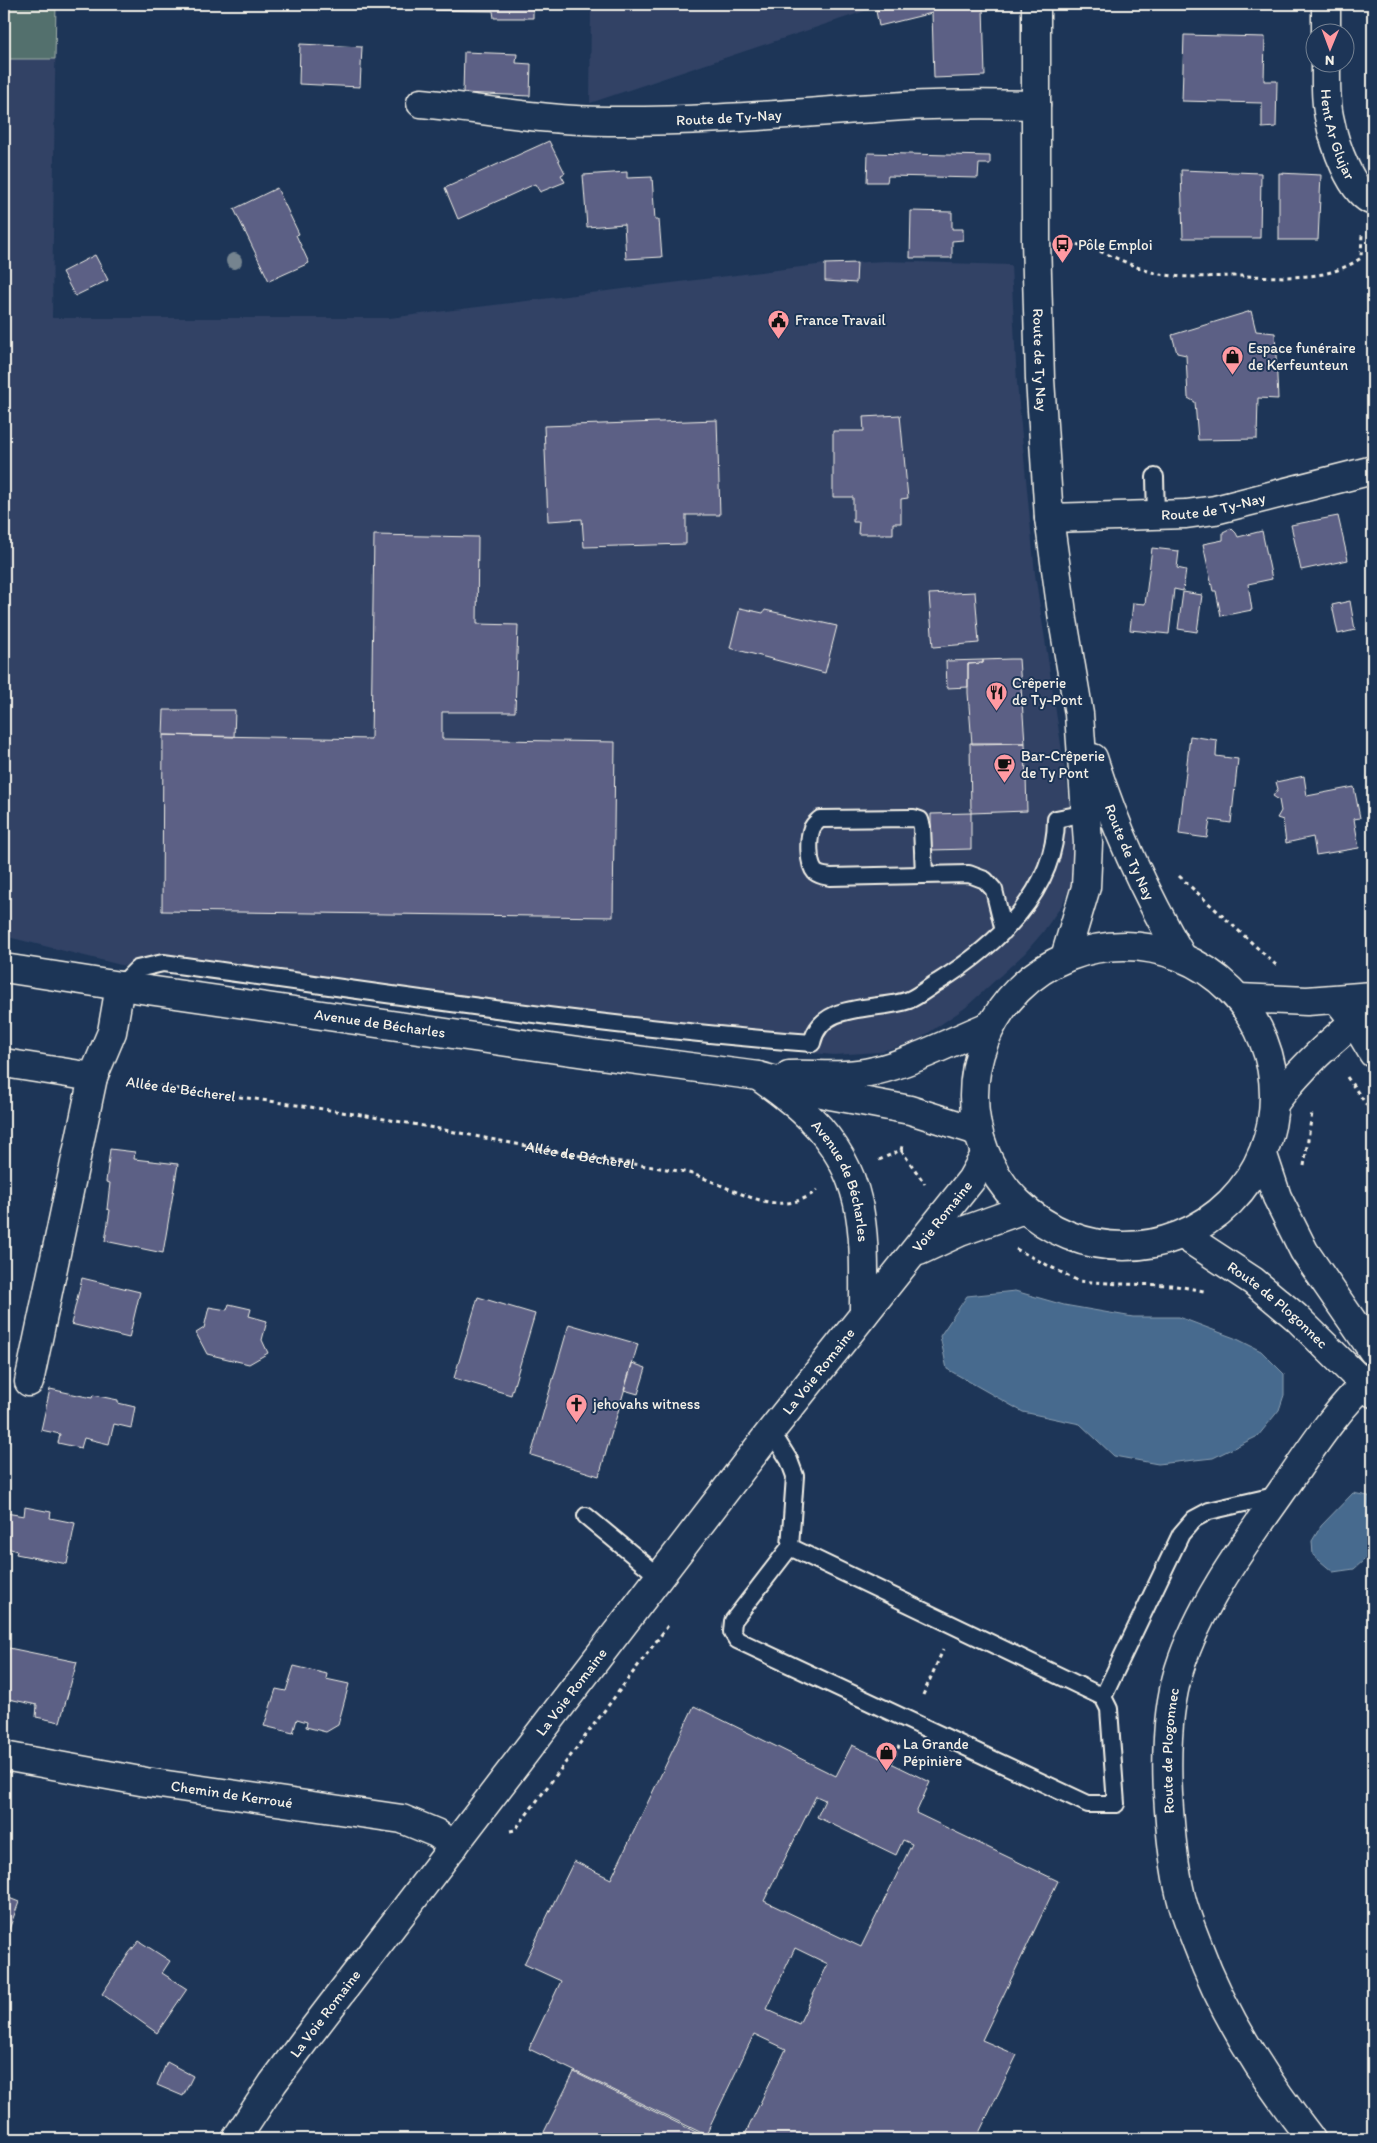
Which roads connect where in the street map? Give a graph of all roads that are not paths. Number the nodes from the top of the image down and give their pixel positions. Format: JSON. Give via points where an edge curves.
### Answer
{"nodes":[{"id":1,"x":1036,"y":4,"type":"edge"},
{"id":2,"x":1326,"y":4,"type":"edge"},
{"id":3,"x":1326,"y":22,"type":"edge"},
{"id":4,"x":1326,"y":72,"type":"edge"},
{"id":5,"x":421,"y":103,"type":"dead end"},
{"id":6,"x":1036,"y":104,"type":"junction"},
{"id":7,"x":1371,"y":200,"type":"edge"},
{"id":8,"x":1373,"y":470,"type":"edge"},
{"id":9,"x":1155,"y":477,"type":"dead end"},
{"id":10,"x":1156,"y":516,"type":"junction"},
{"id":11,"x":1049,"y":518,"type":"junction"},
{"id":12,"x":1079,"y":714,"type":"junction"},
{"id":13,"x":1087,"y":813,"type":"junction"},
{"id":14,"x":924,"y":874,"type":"junction"},
{"id":15,"x":1004,"y":931,"type":"junction"},
{"id":16,"x":1065,"y":957,"type":"junction"},
{"id":17,"x":1182,"y":957,"type":"junction"},
{"id":18,"x":4,"y":968,"type":"edge"},
{"id":19,"x":120,"y":986,"type":"junction"},
{"id":20,"x":1373,"y":996,"type":"edge"},
{"id":21,"x":1239,"y":998,"type":"junction"},
{"id":22,"x":1337,"y":999,"type":"junction"},
{"id":23,"x":1364,"y":1014,"type":"edge"},
{"id":24,"x":991,"y":1025,"type":"junction"},
{"id":25,"x":1373,"y":1053,"type":"edge"},
{"id":26,"x":4,"y":1063,"type":"edge"},
{"id":27,"x":758,"y":1076,"type":"junction"},
{"id":28,"x":93,"y":1077,"type":"junction"},
{"id":29,"x":1276,"y":1101,"type":"junction"},
{"id":30,"x":981,"y":1143,"type":"junction"},
{"id":31,"x":1263,"y":1155,"type":"junction"},
{"id":32,"x":1024,"y":1209,"type":"junction"},
{"id":33,"x":1183,"y":1235,"type":"junction"},
{"id":34,"x":915,"y":1252,"type":"junction"},
{"id":35,"x":864,"y":1314,"type":"junction"},
{"id":36,"x":1373,"y":1351,"type":"edge"},
{"id":37,"x":29,"y":1382,"type":"dead end"},
{"id":38,"x":1370,"y":1384,"type":"edge"},
{"id":39,"x":771,"y":1431,"type":"junction"},
{"id":40,"x":1279,"y":1495,"type":"junction"},
{"id":41,"x":586,"y":1516,"type":"dead end"},
{"id":42,"x":790,"y":1547,"type":"junction"},
{"id":43,"x":660,"y":1578,"type":"junction"},
{"id":44,"x":1103,"y":1697,"type":"junction"},
{"id":45,"x":4,"y":1756,"type":"edge"},
{"id":46,"x":454,"y":1846,"type":"junction"},
{"id":47,"x":236,"y":2139,"type":"edge"},
{"id":48,"x":1311,"y":2139,"type":"edge"}],
"edges":[{"from":1,"to":6,"type":"street","name":"Route de Ty Nay"},
{"from":2,"to":3,"type":"street"},
{"from":4,"to":7,"type":"street","name":"Hent Ar Glujar","via":[[1327,103],[1335,140],[1350,178]]},
{"from":5,"to":6,"type":"street","name":"Route de Ty-Nay","via":[[556,119],[609,121],[708,119],[907,106]]},
{"from":6,"to":11,"type":"street","name":"Route de Ty Nay","via":[[1040,379]]},
{"from":8,"to":10,"type":"street","name":"Route de Ty-Nay","via":[[1215,510]]},
{"from":9,"to":10,"type":"lane"},
{"from":10,"to":11,"type":"street","name":"Route de Ty-Nay"},
{"from":11,"to":12,"type":"street","name":"Route de Ty Nay"},
{"from":12,"to":13,"type":"street","name":"Route de Ty Nay"},
{"from":12,"to":17,"type":"street","name":"Route de Ty Nay","via":[[1120,835],[1156,912]]},
{"from":13,"to":15,"type":"lane","via":[[1056,819],[1056,838],[1047,870],[1029,901]]},
{"from":13,"to":16,"type":"street","name":"Route de Ty Nay","via":[[1086,887]]},
{"from":14,"to":14,"type":"lane","via":[[920,820],[820,819],[812,829],[811,864],[822,876]]},
{"from":14,"to":15,"type":"lane","via":[[969,874],[986,880],[994,890]]},
{"from":15,"to":19,"type":"lane","via":[[958,970],[910,1000],[827,1017],[814,1032],[812,1043],[603,1023],[163,963],[137,969]]},
{"from":16,"to":17,"type":"street","via":[[1104,946],[1144,947]]},
{"from":16,"to":24,"type":"street","via":[[1041,970],[1018,989]]},
{"from":17,"to":21,"type":"street","via":[[1210,972]]},
{"from":18,"to":19,"type":"street","name":"Avenue de Bécharles"},
{"from":19,"to":27,"type":"street","name":"Avenue de Bécharles"},
{"from":19,"to":28,"type":"street","via":[[112,1032]]},
{"from":20,"to":22,"type":"street"},
{"from":21,"to":22,"type":"street"},
{"from":21,"to":29,"type":"street","via":[[1267,1045]]},
{"from":22,"to":23,"type":"street"},
{"from":23,"to":25,"type":"street"},
{"from":23,"to":29,"type":"street","via":[[1296,1076]]},
{"from":24,"to":27,"type":"street","name":"Avenue de Bécharles","via":[[872,1072]]},
{"from":24,"to":30,"type":"street","via":[[978,1058],[973,1095]]},
{"from":26,"to":28,"type":"street"},
{"from":27,"to":30,"type":"street","name":"Avenue de Bécharles","via":[[830,1095],[910,1110]]},
{"from":27,"to":35,"type":"street","name":"Avenue de Bécharles","via":[[811,1119],[849,1174],[857,1195],[864,1235]]},
{"from":28,"to":37,"type":"street"},
{"from":29,"to":31,"type":"street","via":[[1270,1137]]},
{"from":30,"to":32,"type":"street","via":[[1002,1184]]},
{"from":30,"to":34,"type":"street","name":"Voie Romaine","via":[[971,1180]]},
{"from":31,"to":33,"type":"street","via":[[1244,1188],[1217,1215]]},
{"from":31,"to":36,"type":"street","via":[[1277,1197],[1304,1251]]},
{"from":32,"to":33,"type":"street","via":[[1060,1232],[1100,1245],[1142,1246]]},
{"from":32,"to":34,"type":"street","name":"Voie Romaine"},
{"from":33,"to":38,"type":"street","name":"Route de Plogonnec","via":[[1254,1281]]},
{"from":34,"to":35,"type":"street","name":"La Voie Romaine"},
{"from":35,"to":39,"type":"street","name":"La Voie Romaine"},
{"from":38,"to":40,"type":"street","name":"Route de Plogonnec","via":[[1303,1460]]},
{"from":39,"to":42,"type":"lane","via":[[795,1476]]},
{"from":39,"to":43,"type":"street","name":"La Voie Romaine"},
{"from":40,"to":44,"type":"lane","via":[[1209,1511],[1194,1519],[1181,1534]]},
{"from":40,"to":48,"type":"street","name":"Route de Plogonnec","via":[[1207,1607],[1190,1642],[1174,1689],[1166,1767],[1169,1820],[1181,1899],[1206,1968],[1221,2001],[1273,2090]]},
{"from":41,"to":43,"type":"lane"},
{"from":42,"to":44,"type":"lane"},
{"from":42,"to":44,"type":"lane","via":[[733,1621],[732,1632],[737,1640],[1088,1804],[1116,1804],[1108,1709]]},
{"from":43,"to":46,"type":"street","name":"La Voie Romaine"},
{"from":45,"to":46,"type":"street","name":"Chemin de Kerroué","via":[[146,1782],[402,1819],[436,1833]]},
{"from":46,"to":47,"type":"street","name":"La Voie Romaine","via":[[284,2068]]}]}
